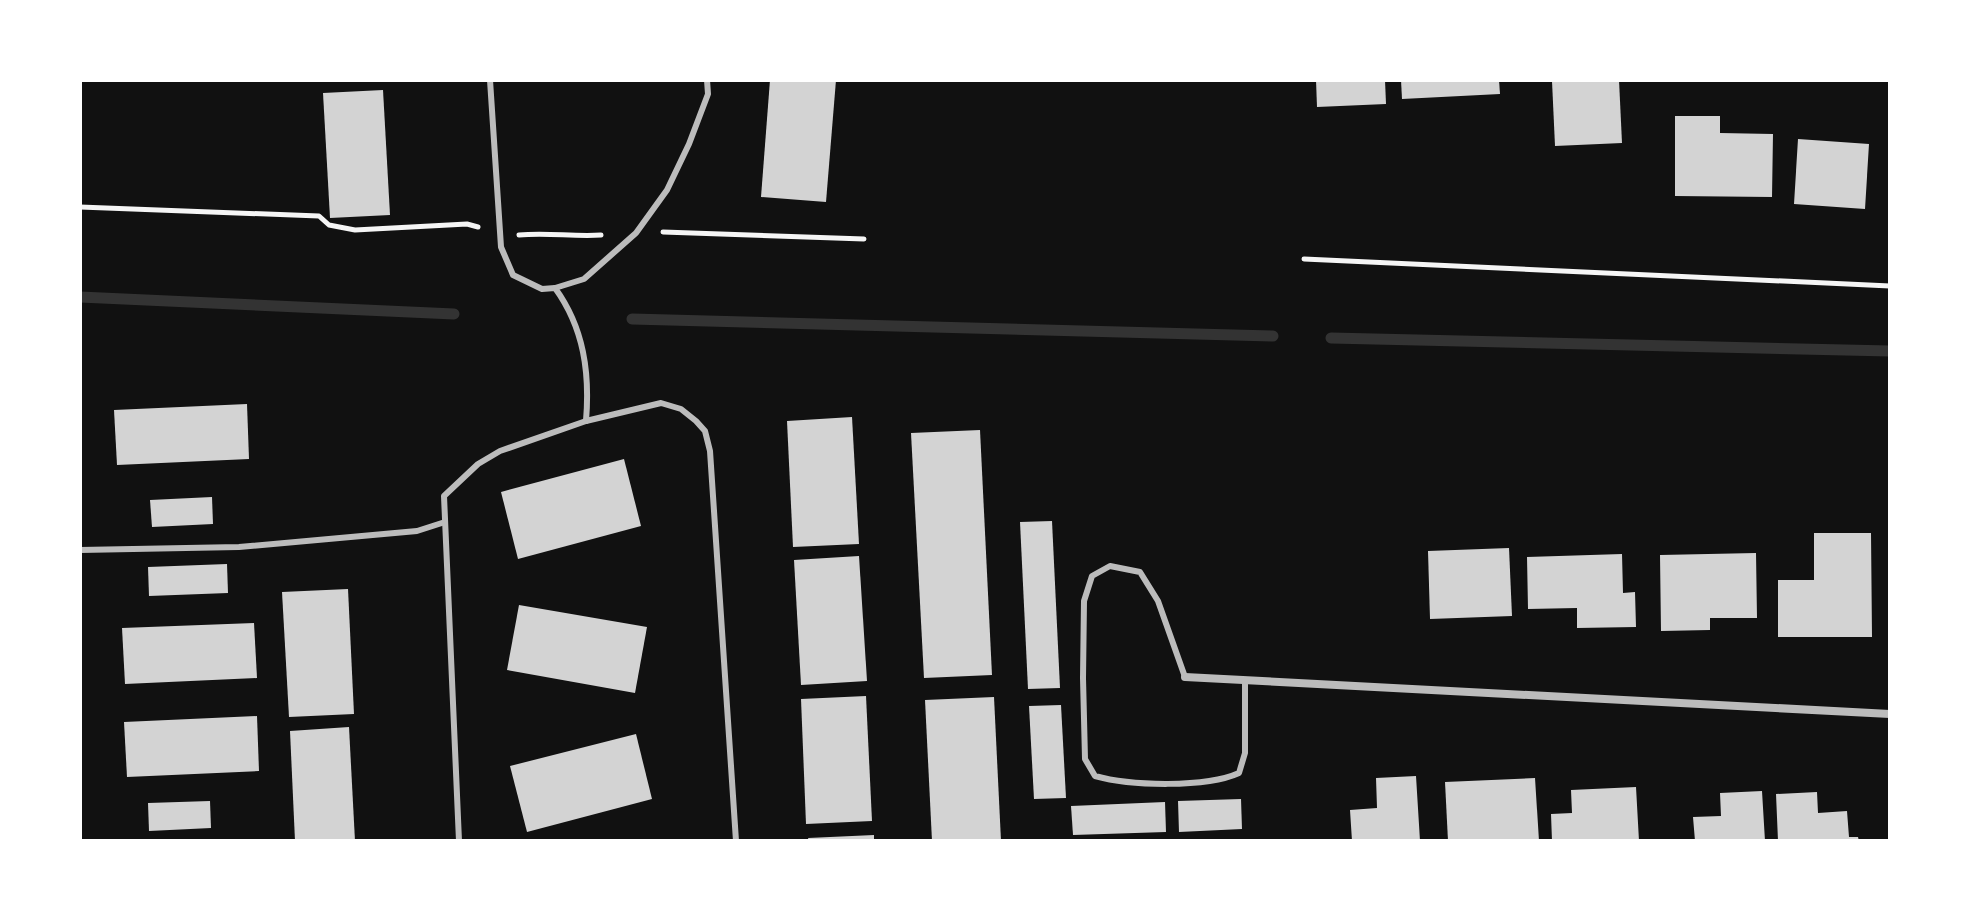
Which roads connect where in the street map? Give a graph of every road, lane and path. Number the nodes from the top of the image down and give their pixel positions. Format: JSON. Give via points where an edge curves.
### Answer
{"nodes":[{"id":1,"x":490,"y":80,"type":"edge"},
{"id":2,"x":707,"y":80,"type":"edge"},
{"id":3,"x":80,"y":207,"type":"edge"},
{"id":4,"x":500,"y":232,"type":"junction"},
{"id":5,"x":636,"y":233,"type":"junction"},
{"id":6,"x":864,"y":239,"type":"dead end"},
{"id":7,"x":1304,"y":259,"type":"dead end"},
{"id":8,"x":1890,"y":286,"type":"edge"},
{"id":9,"x":555,"y":288,"type":"junction"},
{"id":10,"x":586,"y":421,"type":"junction"},
{"id":11,"x":445,"y":522,"type":"junction"},
{"id":12,"x":80,"y":550,"type":"edge"},
{"id":13,"x":1185,"y":677,"type":"joint"},
{"id":14,"x":1245,"y":680,"type":"junction"},
{"id":15,"x":1890,"y":714,"type":"edge"},
{"id":16,"x":459,"y":841,"type":"edge"},
{"id":17,"x":736,"y":841,"type":"edge"}],
"edges":[{"from":1,"to":4,"type":"lane"},
{"from":2,"to":5,"type":"lane","via":[[708,94],[689,144],[667,190]]},
{"from":3,"to":4,"type":"path","via":[[319,216],[329,225],[355,230],[467,224]]},
{"from":4,"to":5,"type":"path","via":[[570,237]]},
{"from":4,"to":9,"type":"lane","via":[[513,275],[542,289]]},
{"from":5,"to":6,"type":"path"},
{"from":5,"to":9,"type":"lane","via":[[584,279]]},
{"from":7,"to":8,"type":"path"},
{"from":9,"to":10,"type":"lane","via":[[570,309],[583,350]]},
{"from":10,"to":11,"type":"lane","via":[[478,464],[444,496]]},
{"from":10,"to":17,"type":"lane","via":[[661,403],[681,409],[705,431]]},
{"from":11,"to":12,"type":"lane","via":[[417,531],[239,547]]},
{"from":11,"to":16,"type":"lane"},
{"from":13,"to":14,"type":"street"},
{"from":13,"to":14,"type":"lane","via":[[1158,601],[1140,572],[1110,566],[1092,576],[1084,601],[1084,705],[1085,759],[1095,776],[1116,782],[1186,782],[1222,780],[1239,773],[1245,753]]},
{"from":14,"to":15,"type":"street"}]}
